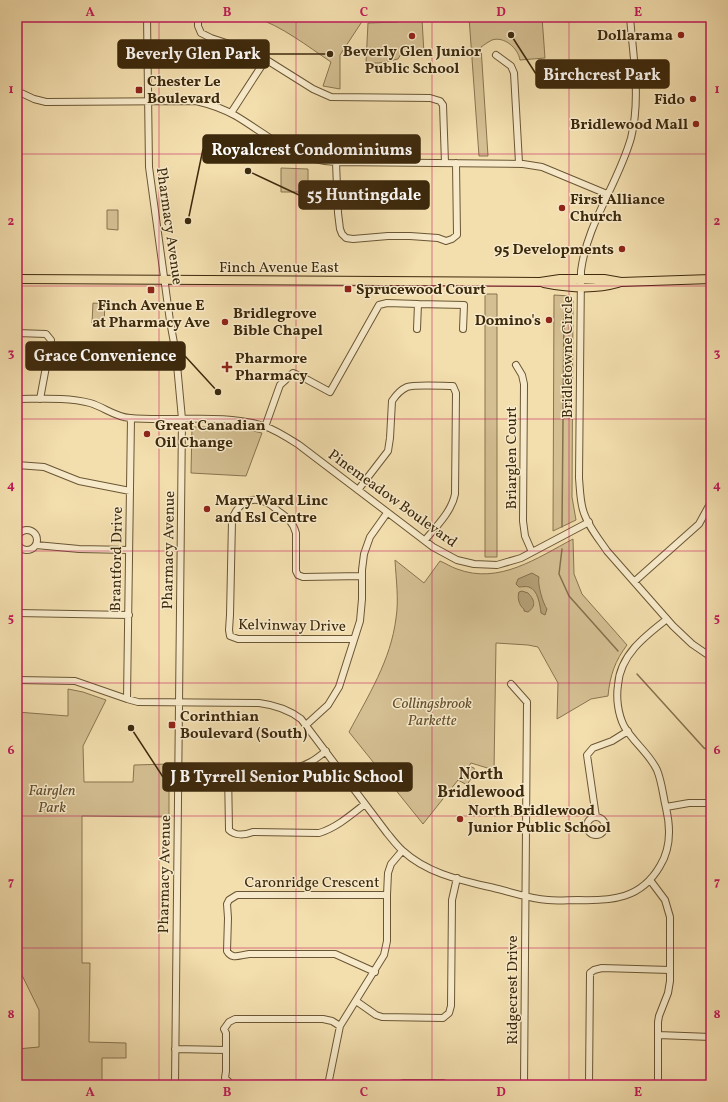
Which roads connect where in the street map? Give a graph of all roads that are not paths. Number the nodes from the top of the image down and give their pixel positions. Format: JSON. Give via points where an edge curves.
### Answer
{"nodes":[{"id":1,"x":147,"y":17,"type":"edge"},
{"id":2,"x":198,"y":17,"type":"edge"},
{"id":3,"x":630,"y":17,"type":"edge"},
{"id":4,"x":496,"y":55,"type":"dead end"},
{"id":5,"x":266,"y":59,"type":"junction"},
{"id":6,"x":17,"y":91,"type":"edge"},
{"id":7,"x":148,"y":101,"type":"junction"},
{"id":8,"x":231,"y":113,"type":"junction"},
{"id":9,"x":336,"y":162,"type":"junction"},
{"id":10,"x":445,"y":163,"type":"junction"},
{"id":11,"x":456,"y":163,"type":"junction"},
{"id":12,"x":520,"y":164,"type":"junction"},
{"id":13,"x":608,"y":194,"type":"junction"},
{"id":14,"x":581,"y":278,"type":"junction"},
{"id":15,"x":17,"y":279,"type":"edge"},
{"id":16,"x":711,"y":279,"type":"edge"},
{"id":17,"x":164,"y":280,"type":"junction"},
{"id":18,"x":540,"y":282,"type":"junction"},
{"id":19,"x":621,"y":282,"type":"junction"},
{"id":20,"x":580,"y":288,"type":"junction"},
{"id":21,"x":418,"y":304,"type":"junction"},
{"id":22,"x":417,"y":329,"type":"dead end"},
{"id":23,"x":462,"y":329,"type":"dead end"},
{"id":24,"x":17,"y":333,"type":"edge"},
{"id":25,"x":516,"y":365,"type":"dead end"},
{"id":26,"x":17,"y":399,"type":"edge"},
{"id":27,"x":40,"y":399,"type":"junction"},
{"id":28,"x":131,"y":418,"type":"junction"},
{"id":29,"x":182,"y":419,"type":"junction"},
{"id":30,"x":265,"y":427,"type":"junction"},
{"id":31,"x":17,"y":465,"type":"edge"},
{"id":32,"x":358,"y":490,"type":"junction"},
{"id":33,"x":130,"y":491,"type":"junction"},
{"id":34,"x":711,"y":502,"type":"edge"},
{"id":35,"x":388,"y":513,"type":"junction"},
{"id":36,"x":589,"y":522,"type":"junction"},
{"id":37,"x":425,"y":540,"type":"junction"},
{"id":38,"x":36,"y":545,"type":"dead end"},
{"id":39,"x":129,"y":550,"type":"junction"},
{"id":40,"x":532,"y":552,"type":"junction"},
{"id":41,"x":362,"y":576,"type":"junction"},
{"id":42,"x":635,"y":581,"type":"junction"},
{"id":43,"x":17,"y":613,"type":"edge"},
{"id":44,"x":129,"y":615,"type":"junction"},
{"id":45,"x":667,"y":619,"type":"junction"},
{"id":46,"x":354,"y":639,"type":"junction"},
{"id":47,"x":711,"y":657,"type":"edge"},
{"id":48,"x":17,"y":680,"type":"edge"},
{"id":49,"x":512,"y":684,"type":"dead end"},
{"id":50,"x":127,"y":699,"type":"junction"},
{"id":51,"x":179,"y":703,"type":"junction"},
{"id":52,"x":306,"y":725,"type":"junction"},
{"id":53,"x":628,"y":731,"type":"junction"},
{"id":54,"x":326,"y":751,"type":"junction"},
{"id":55,"x":711,"y":803,"type":"edge"},
{"id":56,"x":365,"y":804,"type":"junction"},
{"id":57,"x":666,"y":807,"type":"junction"},
{"id":58,"x":596,"y":817,"type":"dead end"},
{"id":59,"x":402,"y":851,"type":"junction"},
{"id":60,"x":456,"y":878,"type":"junction"},
{"id":61,"x":650,"y":880,"type":"junction"},
{"id":62,"x":387,"y":895,"type":"junction"},
{"id":63,"x":525,"y":896,"type":"junction"},
{"id":64,"x":670,"y":970,"type":"junction"},
{"id":65,"x":375,"y":972,"type":"junction"},
{"id":66,"x":356,"y":1001,"type":"junction"},
{"id":67,"x":340,"y":1026,"type":"junction"},
{"id":68,"x":658,"y":1036,"type":"junction"},
{"id":69,"x":711,"y":1037,"type":"edge"},
{"id":70,"x":175,"y":1049,"type":"junction"},
{"id":71,"x":226,"y":1050,"type":"junction"},
{"id":72,"x":328,"y":1084,"type":"edge"},
{"id":73,"x":174,"y":1085,"type":"edge"},
{"id":74,"x":396,"y":1085,"type":"edge"},
{"id":75,"x":449,"y":1085,"type":"edge"},
{"id":76,"x":524,"y":1085,"type":"edge"},
{"id":77,"x":589,"y":1085,"type":"edge"},
{"id":78,"x":658,"y":1085,"type":"edge"}],
"edges":[{"from":1,"to":7,"type":"street","name":"Pharmacy Avenue"},
{"from":2,"to":5,"type":"street","via":[[201,33],[254,52]]},
{"from":3,"to":13,"type":"street","name":"Bridletowne Circle","via":[[636,105],[634,123],[622,163]]},
{"from":4,"to":12,"type":"street","via":[[511,66],[514,73]]},
{"from":5,"to":8,"type":"street"},
{"from":5,"to":10,"type":"street","via":[[313,89],[331,97],[440,100],[443,105]]},
{"from":6,"to":7,"type":"street","via":[[46,102]]},
{"from":7,"to":8,"type":"street","via":[[196,101]]},
{"from":7,"to":17,"type":"street","name":"Pharmacy Avenue","via":[[149,168]]},
{"from":8,"to":9,"type":"street","via":[[294,153]]},
{"from":9,"to":10,"type":"street"},
{"from":9,"to":11,"type":"street","via":[[340,229],[346,238],[410,236],[446,241],[457,235]]},
{"from":10,"to":11,"type":"street"},
{"from":11,"to":12,"type":"street"},
{"from":12,"to":13,"type":"street","via":[[542,167]]},
{"from":13,"to":14,"type":"street","name":"Bridletowne Circle","via":[[587,243]]},
{"from":14,"to":18,"type":"main road","name":"Finch Avenue East"},
{"from":14,"to":19,"type":"main road","name":"Finch Avenue East"},
{"from":14,"to":20,"type":"street","name":"Bridletowne Circle"},
{"from":15,"to":17,"type":"main road","name":"Finch Avenue East"},
{"from":16,"to":19,"type":"main road","name":"Finch Avenue East"},
{"from":17,"to":18,"type":"main road","name":"Finch Avenue East"},
{"from":17,"to":29,"type":"street","name":"Pharmacy Avenue","via":[[176,354]]},
{"from":18,"to":20,"type":"main road","name":"Finch Avenue East"},
{"from":19,"to":20,"type":"main road","name":"Finch Avenue East","via":[[608,286]]},
{"from":20,"to":36,"type":"street","name":"Bridletowne Circle","via":[[579,478],[583,511]]},
{"from":21,"to":22,"type":"street"},
{"from":21,"to":23,"type":"street","via":[[464,305]]},
{"from":21,"to":30,"type":"street","via":[[379,305],[330,392],[293,373],[280,385]]},
{"from":24,"to":27,"type":"street","via":[[46,334],[51,340]]},
{"from":25,"to":40,"type":"street","name":"Briarglen Court","via":[[524,384],[523,521],[525,536]]},
{"from":26,"to":27,"type":"street","name":"Pinemeadow Boulevard"},
{"from":27,"to":28,"type":"street","name":"Pinemeadow Boulevard","via":[[89,403]]},
{"from":28,"to":29,"type":"street","name":"Pinemeadow Boulevard"},
{"from":28,"to":33,"type":"street","name":"Brantford Drive"},
{"from":29,"to":30,"type":"street","name":"Pinemeadow Boulevard","via":[[239,421]]},
{"from":29,"to":51,"type":"street","name":"Pharmacy Avenue"},
{"from":30,"to":32,"type":"street","name":"Pinemeadow Boulevard","via":[[295,443]]},
{"from":31,"to":33,"type":"street","via":[[44,467],[79,481]]},
{"from":32,"to":35,"type":"street","name":"Pinemeadow Boulevard"},
{"from":32,"to":37,"type":"street","via":[[388,451],[392,401],[395,396],[407,387],[452,386],[456,393],[455,494],[448,511]]},
{"from":33,"to":39,"type":"street","name":"Brantford Drive"},
{"from":34,"to":42,"type":"street","via":[[699,524]]},
{"from":35,"to":37,"type":"street","name":"Pinemeadow Boulevard"},
{"from":35,"to":41,"type":"street","via":[[370,537],[364,554]]},
{"from":36,"to":40,"type":"street","name":"Pinemeadow Boulevard"},
{"from":36,"to":42,"type":"street","name":"Bridletowne Circle","via":[[607,551]]},
{"from":37,"to":40,"type":"street","name":"Pinemeadow Boulevard","via":[[457,560],[482,565],[506,564]]},
{"from":38,"to":39,"type":"street"},
{"from":39,"to":44,"type":"street","name":"Brantford Drive"},
{"from":41,"to":46,"type":"street","via":[[360,621]]},
{"from":41,"to":46,"type":"street","name":"Kelvinway Drive","via":[[298,575],[296,533],[290,520],[261,500],[245,502],[233,514],[230,636],[234,639]]},
{"from":42,"to":45,"type":"street","name":"Bridletowne Circle"},
{"from":43,"to":44,"type":"street"},
{"from":44,"to":50,"type":"street","name":"Brantford Drive"},
{"from":45,"to":47,"type":"street","name":"Bridletowne Circle","via":[[692,644]]},
{"from":45,"to":53,"type":"street","via":[[634,648],[622,668],[618,684],[618,704],[622,722]]},
{"from":46,"to":52,"type":"street","via":[[337,692],[328,705]]},
{"from":48,"to":50,"type":"street","via":[[75,681]]},
{"from":49,"to":63,"type":"street","name":"Ridgecrest Drive","via":[[527,702]]},
{"from":50,"to":51,"type":"street"},
{"from":51,"to":52,"type":"street","via":[[267,704],[292,712]]},
{"from":51,"to":70,"type":"street","name":"Pharmacy Avenue"},
{"from":52,"to":54,"type":"street"},
{"from":53,"to":57,"type":"street","via":[[657,770]]},
{"from":53,"to":58,"type":"street","via":[[612,741],[593,748],[587,755]]},
{"from":54,"to":56,"type":"street"},
{"from":54,"to":56,"type":"street","via":[[301,767],[237,767],[228,771],[229,830],[234,834],[320,833]]},
{"from":55,"to":57,"type":"street"},
{"from":56,"to":59,"type":"street"},
{"from":57,"to":61,"type":"street","via":[[669,841],[662,863]]},
{"from":59,"to":60,"type":"street","via":[[420,864]]},
{"from":59,"to":62,"type":"street","via":[[389,869]]},
{"from":60,"to":63,"type":"street"},
{"from":60,"to":66,"type":"street","via":[[452,900],[449,1013],[443,1018],[382,1017]]},
{"from":61,"to":63,"type":"street","via":[[624,897],[606,900],[548,900]]},
{"from":61,"to":64,"type":"street","via":[[664,900],[670,917]]},
{"from":62,"to":65,"type":"street","via":[[386,948],[383,960]]},
{"from":62,"to":65,"type":"street","name":"Caronridge Crescent","via":[[237,895],[226,904],[227,951],[230,956],[336,954]]},
{"from":63,"to":76,"type":"street","name":"Ridgecrest Drive"},
{"from":64,"to":68,"type":"street","via":[[668,993],[659,1016]]},
{"from":64,"to":77,"type":"street","via":[[602,968],[590,973]]},
{"from":65,"to":66,"type":"street"},
{"from":66,"to":67,"type":"street"},
{"from":67,"to":71,"type":"street","via":[[323,1019],[235,1019],[228,1022],[224,1029]]},
{"from":67,"to":72,"type":"street"},
{"from":68,"to":69,"type":"street"},
{"from":68,"to":78,"type":"street"},
{"from":70,"to":71,"type":"street"},
{"from":70,"to":73,"type":"street","name":"Pharmacy Avenue"},
{"from":71,"to":72,"type":"street","via":[[225,1078],[231,1084]]},
{"from":74,"to":75,"type":"street"}]}
